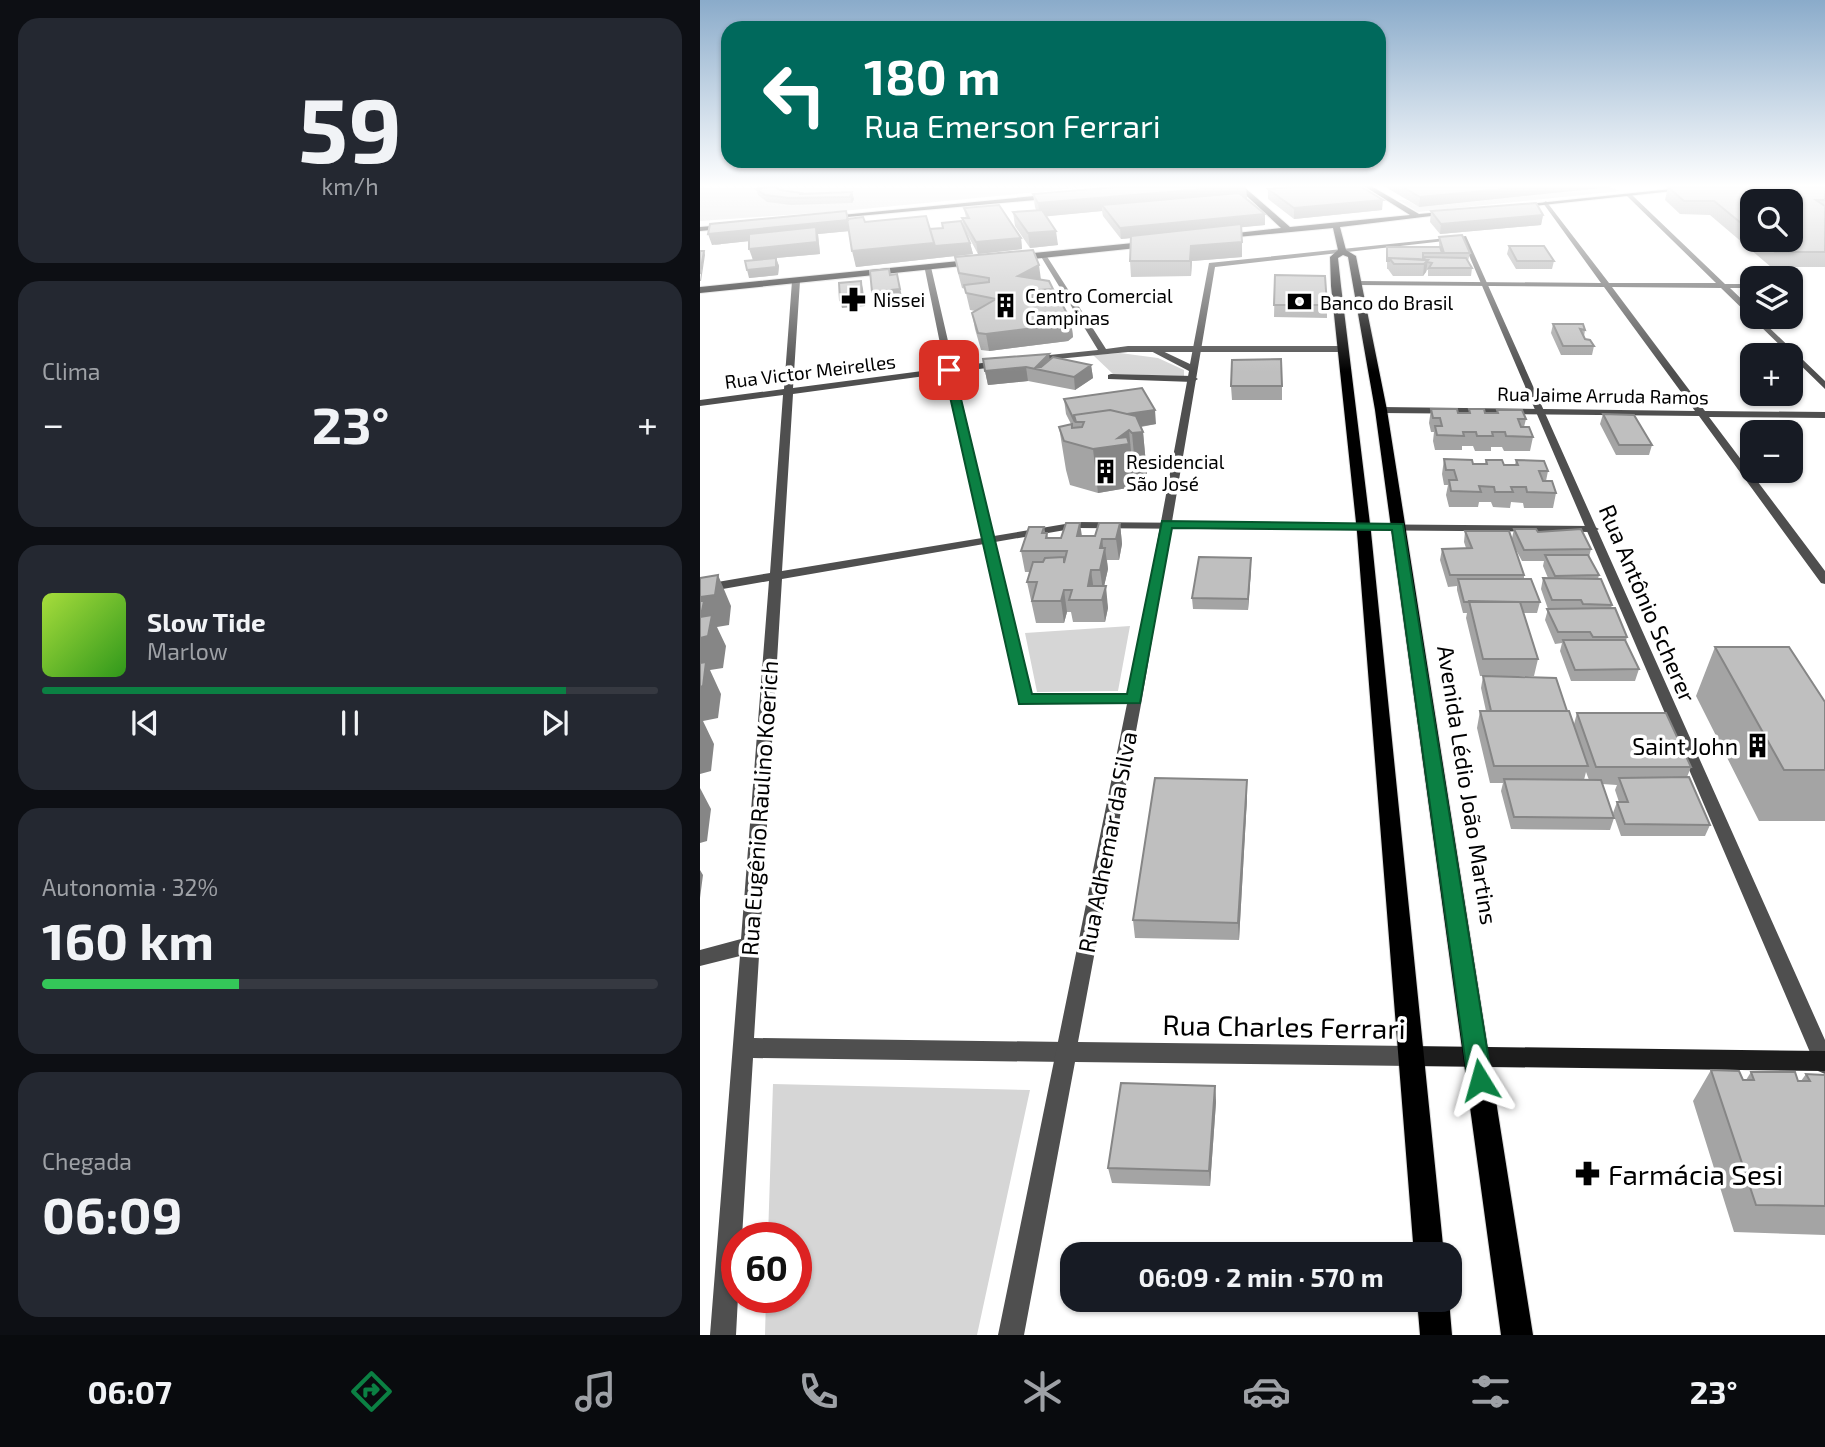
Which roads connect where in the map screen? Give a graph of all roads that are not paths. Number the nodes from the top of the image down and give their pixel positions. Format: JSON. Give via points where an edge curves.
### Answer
{"nodes":[{"id":1,"x":1109,"y":248,"type":"edge"},
{"id":2,"x":1366,"y":248,"type":"edge"},
{"id":3,"x":1469,"y":248,"type":"edge"},
{"id":4,"x":1580,"y":248,"type":"edge"},
{"id":5,"x":1684,"y":248,"type":"edge"},
{"id":6,"x":1342,"y":251,"type":"junction"},
{"id":7,"x":1043,"y":255,"type":"junction"},
{"id":8,"x":1003,"y":259,"type":"edge"},
{"id":9,"x":992,"y":260,"type":"edge"},
{"id":10,"x":927,"y":267,"type":"junction"},
{"id":11,"x":796,"y":281,"type":"junction"},
{"id":12,"x":1358,"y":283,"type":"junction"},
{"id":13,"x":1486,"y":284,"type":"junction"},
{"id":14,"x":1606,"y":284,"type":"junction"},
{"id":15,"x":1722,"y":285,"type":"junction"},
{"id":16,"x":1740,"y":285,"type":"edge"},
{"id":17,"x":700,"y":290,"type":"edge"},
{"id":18,"x":1740,"y":302,"type":"edge"},
{"id":19,"x":1767,"y":329,"type":"edge"},
{"id":20,"x":1151,"y":349,"type":"junction"},
{"id":21,"x":1198,"y":349,"type":"junction"},
{"id":22,"x":1343,"y":349,"type":"junction"},
{"id":23,"x":1102,"y":350,"type":"junction"},
{"id":24,"x":949,"y":370,"type":"junction"},
{"id":25,"x":1194,"y":375,"type":"junction"},
{"id":26,"x":1111,"y":377,"type":"dead end"},
{"id":27,"x":1825,"y":386,"type":"edge"},
{"id":28,"x":788,"y":391,"type":"junction"},
{"id":29,"x":700,"y":403,"type":"edge"},
{"id":30,"x":1381,"y":410,"type":"junction"},
{"id":31,"x":1542,"y":412,"type":"junction"},
{"id":32,"x":1702,"y":413,"type":"junction"},
{"id":33,"x":1825,"y":415,"type":"edge"},
{"id":34,"x":1166,"y":524,"type":"junction"},
{"id":35,"x":1363,"y":526,"type":"junction"},
{"id":36,"x":1398,"y":527,"type":"junction"},
{"id":37,"x":1593,"y":529,"type":"junction"},
{"id":38,"x":987,"y":538,"type":"junction"},
{"id":39,"x":775,"y":576,"type":"junction"},
{"id":40,"x":1825,"y":580,"type":"edge"},
{"id":41,"x":700,"y":589,"type":"edge"},
{"id":42,"x":1135,"y":699,"type":"junction"},
{"id":43,"x":749,"y":945,"type":"junction"},
{"id":44,"x":700,"y":958,"type":"edge"},
{"id":45,"x":743,"y":1048,"type":"junction"},
{"id":46,"x":1066,"y":1052,"type":"junction"},
{"id":47,"x":1411,"y":1056,"type":"junction"},
{"id":48,"x":1477,"y":1056,"type":"junction"},
{"id":49,"x":1824,"y":1062,"type":"edge"},
{"id":50,"x":1428,"y":1242,"type":"edge"},
{"id":51,"x":1434,"y":1312,"type":"edge"},
{"id":52,"x":723,"y":1335,"type":"edge"},
{"id":53,"x":1011,"y":1335,"type":"edge"},
{"id":54,"x":1436,"y":1335,"type":"edge"},
{"id":55,"x":1517,"y":1335,"type":"edge"}],
"edges":[{"from":1,"to":7,"type":"main road"},
{"from":2,"to":6,"type":"street","name":"Rua Antônio Scherer"},
{"from":3,"to":13,"type":"street","name":"Rua Antônio Scherer"},
{"from":4,"to":14,"type":"street"},
{"from":5,"to":15,"type":"street"},
{"from":6,"to":12,"type":"main road","name":"Avenida Lédio João Martins","via":[[1352,256]]},
{"from":6,"to":21,"type":"street","name":"Rua Adhemar da Silva","via":[[1212,265]]},
{"from":6,"to":22,"type":"main road","name":"Avenida Lédio João Martins","via":[[1334,257]]},
{"from":7,"to":8,"type":"main road"},
{"from":7,"to":23,"type":"street"},
{"from":9,"to":10,"type":"main road"},
{"from":10,"to":11,"type":"main road"},
{"from":10,"to":24,"type":"street"},
{"from":11,"to":17,"type":"main road"},
{"from":11,"to":28,"type":"street","name":"Rua Eugênio Raulino Koerich"},
{"from":12,"to":13,"type":"street"},
{"from":12,"to":30,"type":"main road","name":"Avenida Lédio João Martins"},
{"from":13,"to":14,"type":"street"},
{"from":13,"to":31,"type":"street","name":"Rua Antônio Scherer"},
{"from":14,"to":15,"type":"street"},
{"from":14,"to":32,"type":"street"},
{"from":15,"to":16,"type":"street"},
{"from":15,"to":18,"type":"street"},
{"from":19,"to":27,"type":"street"},
{"from":20,"to":21,"type":"street","name":"Rua Victor Meirelles"},
{"from":20,"to":23,"type":"street","name":"Rua Victor Meirelles"},
{"from":20,"to":25,"type":"street","via":[[1177,360]]},
{"from":21,"to":22,"type":"street","name":"Rua Victor Meirelles"},
{"from":21,"to":25,"type":"street","name":"Rua Adhemar da Silva"},
{"from":22,"to":35,"type":"main road","name":"Avenida Lédio João Martins"},
{"from":23,"to":24,"type":"street","name":"Rua Victor Meirelles"},
{"from":24,"to":28,"type":"street","name":"Rua Victor Meirelles"},
{"from":24,"to":38,"type":"street"},
{"from":25,"to":26,"type":"street"},
{"from":25,"to":34,"type":"street","name":"Rua Adhemar da Silva"},
{"from":28,"to":29,"type":"street","name":"Rua Victor Meirelles"},
{"from":28,"to":39,"type":"street","name":"Rua Eugênio Raulino Koerich"},
{"from":30,"to":31,"type":"street","name":"Rua Jaime Arruda Ramos"},
{"from":30,"to":36,"type":"main road","name":"Avenida Lédio João Martins"},
{"from":31,"to":32,"type":"street","name":"Rua Jaime Arruda Ramos"},
{"from":31,"to":37,"type":"street","name":"Rua Antônio Scherer"},
{"from":32,"to":33,"type":"street","name":"Rua Jaime Arruda Ramos"},
{"from":32,"to":40,"type":"street"},
{"from":34,"to":35,"type":"street"},
{"from":34,"to":38,"type":"street","via":[[1063,526]]},
{"from":34,"to":42,"type":"street","name":"Rua Adhemar da Silva"},
{"from":35,"to":36,"type":"street"},
{"from":35,"to":47,"type":"main road","name":"Avenida Lédio João Martins"},
{"from":36,"to":37,"type":"street"},
{"from":36,"to":48,"type":"main road","name":"Avenida Lédio João Martins"},
{"from":37,"to":49,"type":"street","name":"Rua Antônio Scherer"},
{"from":38,"to":39,"type":"street"},
{"from":38,"to":42,"type":"street","via":[[1025,700]]},
{"from":39,"to":41,"type":"street"},
{"from":39,"to":43,"type":"street","name":"Rua Eugênio Raulino Koerich"},
{"from":42,"to":46,"type":"street","name":"Rua Adhemar da Silva"},
{"from":43,"to":44,"type":"street"},
{"from":43,"to":45,"type":"street","name":"Rua Eugênio Raulino Koerich"},
{"from":45,"to":46,"type":"street","name":"Rua Charles Ferrari"},
{"from":45,"to":52,"type":"street","name":"Rua Eugênio Raulino Koerich"},
{"from":46,"to":47,"type":"street","name":"Rua Charles Ferrari"},
{"from":46,"to":53,"type":"street","name":"Rua Adhemar da Silva"},
{"from":47,"to":48,"type":"main road","name":"Rua Charles Ferrari"},
{"from":47,"to":50,"type":"main road","name":"Avenida Lédio João Martins"},
{"from":48,"to":49,"type":"main road","name":"Rua Charles Ferrari"},
{"from":48,"to":55,"type":"main road","name":"Avenida Lédio João Martins"},
{"from":51,"to":54,"type":"main road"}]}
